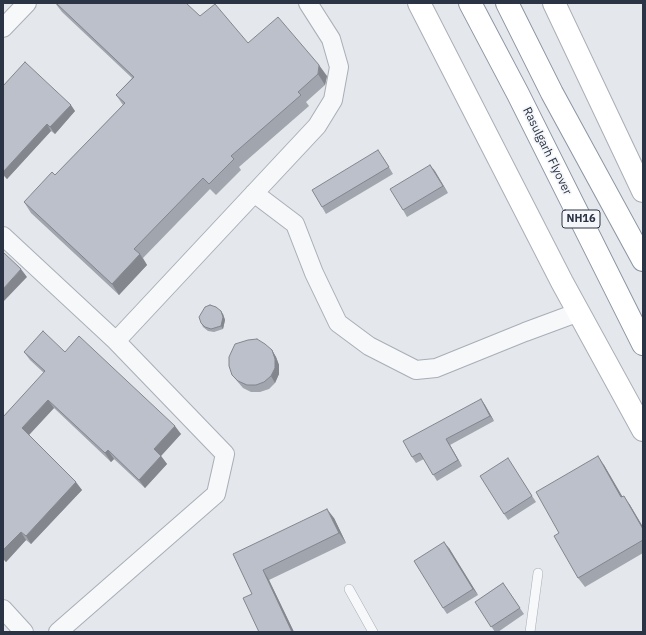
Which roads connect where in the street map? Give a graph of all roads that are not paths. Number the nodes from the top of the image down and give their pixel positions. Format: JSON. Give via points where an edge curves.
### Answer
{"nodes":[{"id":1,"x":27,"y":3,"type":"edge"},
{"id":2,"x":308,"y":3,"type":"edge"},
{"id":3,"x":419,"y":3,"type":"edge"},
{"id":4,"x":470,"y":3,"type":"edge"},
{"id":5,"x":507,"y":3,"type":"edge"},
{"id":6,"x":554,"y":3,"type":"edge"},
{"id":7,"x":3,"y":28,"type":"edge"},
{"id":8,"x":643,"y":191,"type":"edge"},
{"id":9,"x":254,"y":193,"type":"junction"},
{"id":10,"x":3,"y":236,"type":"edge"},
{"id":11,"x":643,"y":260,"type":"edge"},
{"id":12,"x":579,"y":312,"type":"junction"},
{"id":13,"x":116,"y":341,"type":"junction"},
{"id":14,"x":643,"y":344,"type":"edge"},
{"id":15,"x":643,"y":430,"type":"edge"},
{"id":16,"x":538,"y":573,"type":"dead end"},
{"id":17,"x":349,"y":589,"type":"dead end"},
{"id":18,"x":3,"y":609,"type":"edge"},
{"id":19,"x":24,"y":632,"type":"edge"},
{"id":20,"x":58,"y":632,"type":"edge"},
{"id":21,"x":373,"y":632,"type":"edge"},
{"id":22,"x":530,"y":632,"type":"edge"}],
"edges":[{"from":1,"to":7,"type":"street"},
{"from":2,"to":9,"type":"street","via":[[331,39],[339,67],[333,100],[317,126]]},
{"from":3,"to":12,"type":"main road"},
{"from":4,"to":14,"type":"main road","name":"Rasulgarh Flyover","number":"NH16"},
{"from":5,"to":11,"type":"main road","number":"NH16","via":[[552,93]]},
{"from":6,"to":8,"type":"main road"},
{"from":9,"to":12,"type":"street","via":[[295,224],[314,273],[338,323],[369,346],[416,370],[436,368]]},
{"from":9,"to":13,"type":"street"},
{"from":10,"to":13,"type":"street"},
{"from":12,"to":15,"type":"main road"},
{"from":13,"to":20,"type":"street","via":[[225,454],[216,494]]},
{"from":16,"to":22,"type":"lane"},
{"from":17,"to":21,"type":"lane"},
{"from":18,"to":19,"type":"street"}]}
